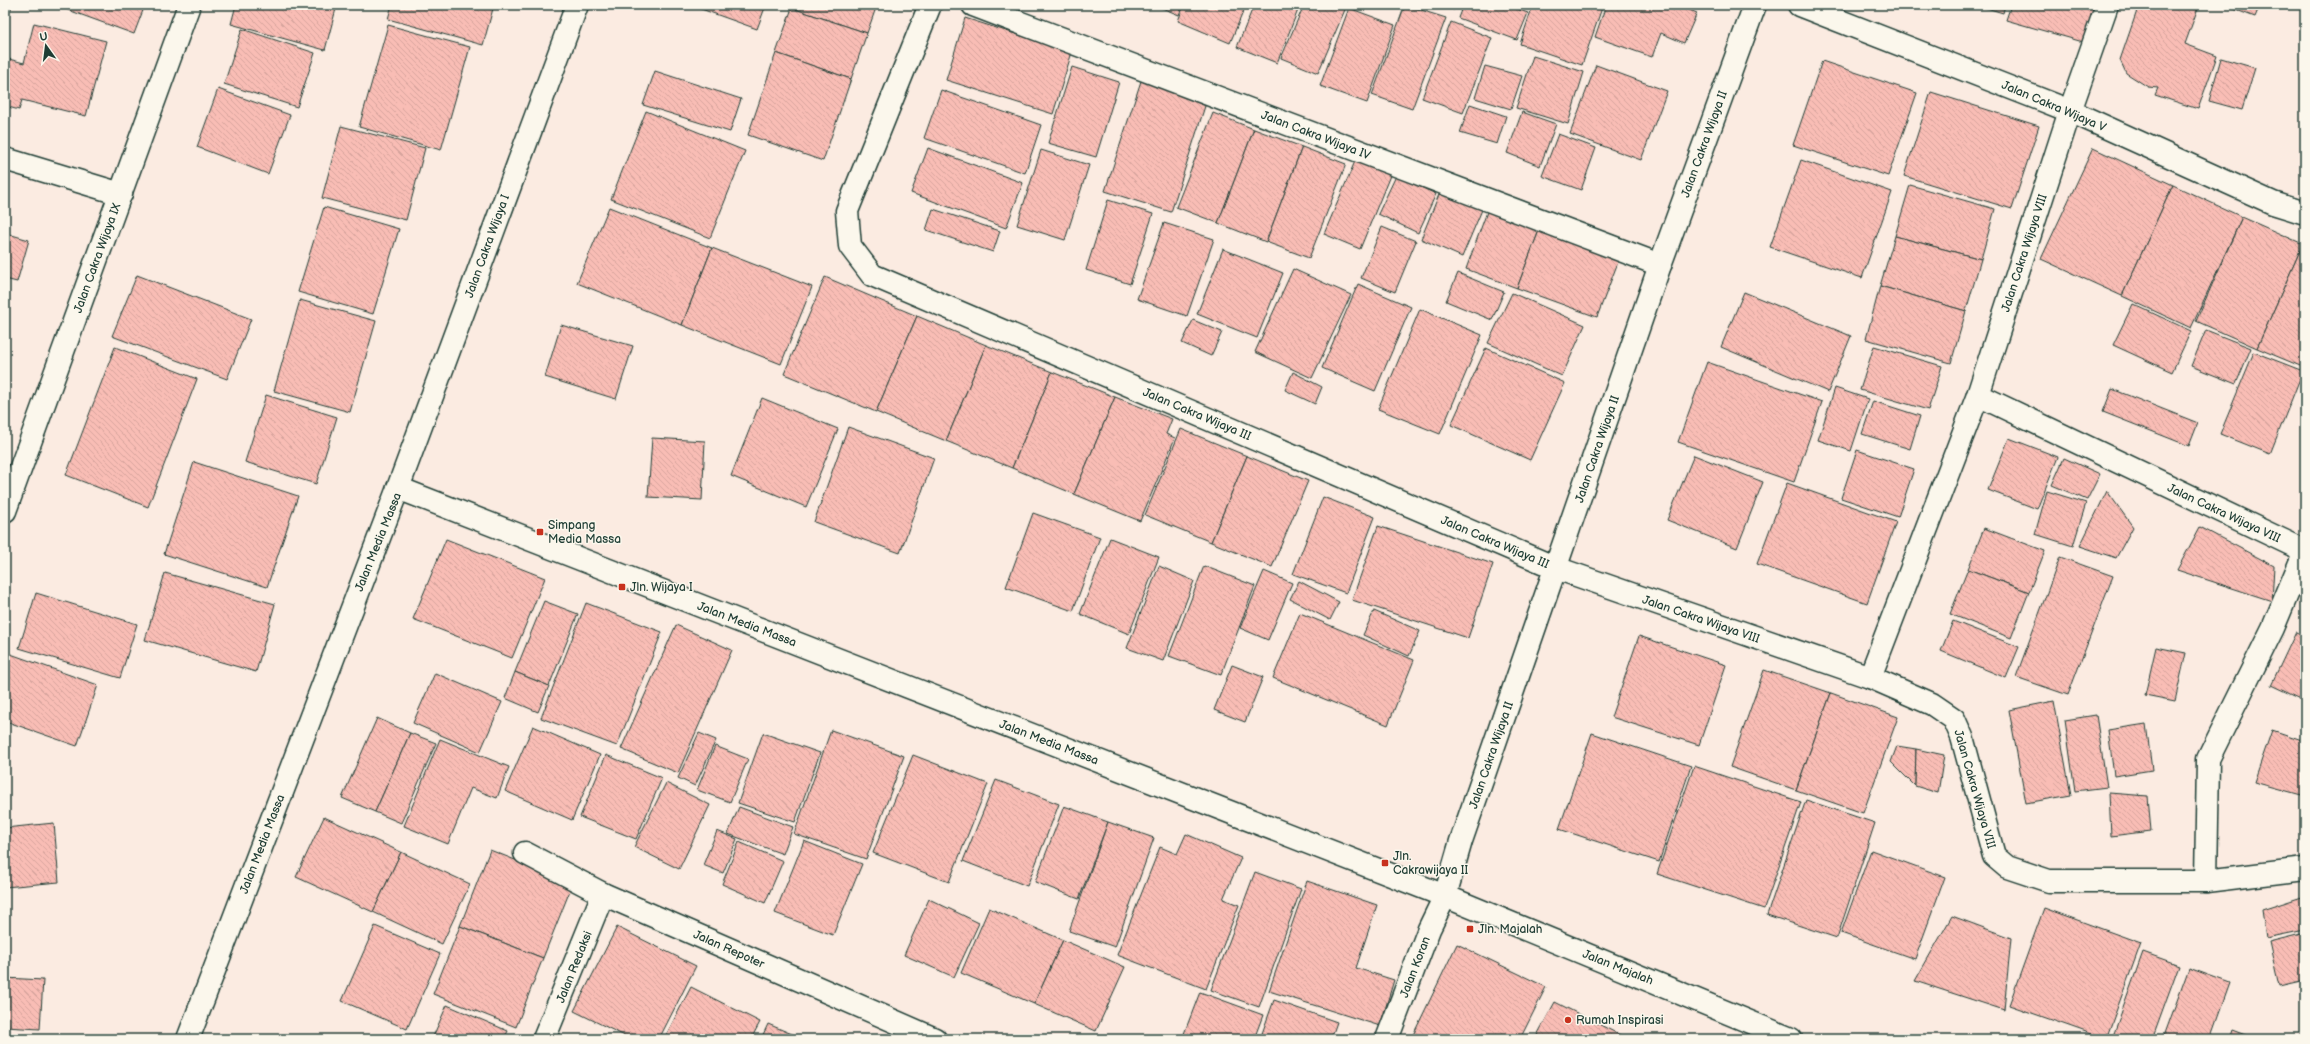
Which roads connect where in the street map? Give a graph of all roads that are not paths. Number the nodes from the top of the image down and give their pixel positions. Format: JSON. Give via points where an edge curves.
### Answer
{"nodes":[{"id":1,"x":189,"y":5,"type":"edge"},
{"id":2,"x":577,"y":5,"type":"edge"},
{"id":3,"x":930,"y":5,"type":"edge"},
{"id":4,"x":973,"y":5,"type":"edge"},
{"id":5,"x":1755,"y":5,"type":"edge"},
{"id":6,"x":1800,"y":5,"type":"edge"},
{"id":7,"x":2107,"y":5,"type":"edge"},
{"id":8,"x":2070,"y":111,"type":"junction"},
{"id":9,"x":5,"y":159,"type":"edge"},
{"id":10,"x":121,"y":194,"type":"junction"},
{"id":11,"x":2305,"y":213,"type":"edge"},
{"id":12,"x":1660,"y":265,"type":"junction"},
{"id":13,"x":1978,"y":395,"type":"junction"},
{"id":14,"x":398,"y":488,"type":"junction"},
{"id":15,"x":5,"y":511,"type":"edge"},
{"id":16,"x":2305,"y":551,"type":"edge"},
{"id":17,"x":1556,"y":568,"type":"junction"},
{"id":18,"x":1870,"y":677,"type":"junction"},
{"id":19,"x":525,"y":853,"type":"dead end"},
{"id":20,"x":2305,"y":869,"type":"edge"},
{"id":21,"x":2206,"y":881,"type":"junction"},
{"id":22,"x":603,"y":894,"type":"junction"},
{"id":23,"x":1445,"y":896,"type":"junction"},
{"id":24,"x":188,"y":1039,"type":"edge"},
{"id":25,"x":544,"y":1039,"type":"edge"},
{"id":26,"x":935,"y":1039,"type":"edge"},
{"id":27,"x":1387,"y":1039,"type":"edge"},
{"id":28,"x":1791,"y":1039,"type":"edge"}],
"edges":[{"from":1,"to":10,"type":"street","name":"Jalan Cakra Wijaya IX"},
{"from":2,"to":14,"type":"street","name":"Jalan Cakra Wijaya I"},
{"from":3,"to":17,"type":"street","name":"Jalan Cakra Wijaya III","via":[[847,211],[850,246],[872,275]]},
{"from":4,"to":12,"type":"street","name":"Jalan Cakra Wijaya IV"},
{"from":5,"to":12,"type":"street","name":"Jalan Cakra Wijaya II"},
{"from":6,"to":8,"type":"street","name":"Jalan Cakra Wijaya V"},
{"from":7,"to":8,"type":"street","name":"Jalan Cakra Wijaya VIII"},
{"from":8,"to":11,"type":"street","name":"Jalan Cakra Wijaya V","via":[[2273,203]]},
{"from":8,"to":13,"type":"street","name":"Jalan Cakra Wijaya VIII"},
{"from":9,"to":10,"type":"street"},
{"from":10,"to":15,"type":"street","name":"Jalan Cakra Wijaya IX"},
{"from":12,"to":17,"type":"street","name":"Jalan Cakra Wijaya II"},
{"from":13,"to":16,"type":"street","name":"Jalan Cakra Wijaya VIII"},
{"from":13,"to":18,"type":"street","name":"Jalan Cakra Wijaya VIII"},
{"from":14,"to":23,"type":"street","name":"Jalan Media Massa"},
{"from":14,"to":24,"type":"street","name":"Jalan Media Massa"},
{"from":16,"to":21,"type":"street","name":"Jalan Cakra Wijaya VIII","via":[[2273,628],[2208,759]]},
{"from":17,"to":18,"type":"street","name":"Jalan Cakra Wijaya VIII"},
{"from":17,"to":23,"type":"street","name":"Jalan Cakra Wijaya II","via":[[1461,841]]},
{"from":18,"to":21,"type":"street","name":"Jalan Cakra Wijaya VIII","via":[[1932,704],[1954,719],[1962,737],[1994,856],[2007,866],[2049,881]]},
{"from":19,"to":22,"type":"street","name":"Jalan Repoter"},
{"from":20,"to":21,"type":"street","name":"Jalan Cakra Wijaya VIII"},
{"from":22,"to":25,"type":"street","name":"Jalan Redaksi"},
{"from":22,"to":26,"type":"street","name":"Jalan Repoter"},
{"from":23,"to":27,"type":"street","name":"Jalan Koran","via":[[1429,929]]},
{"from":23,"to":28,"type":"street","name":"Jalan Majalah"}]}
